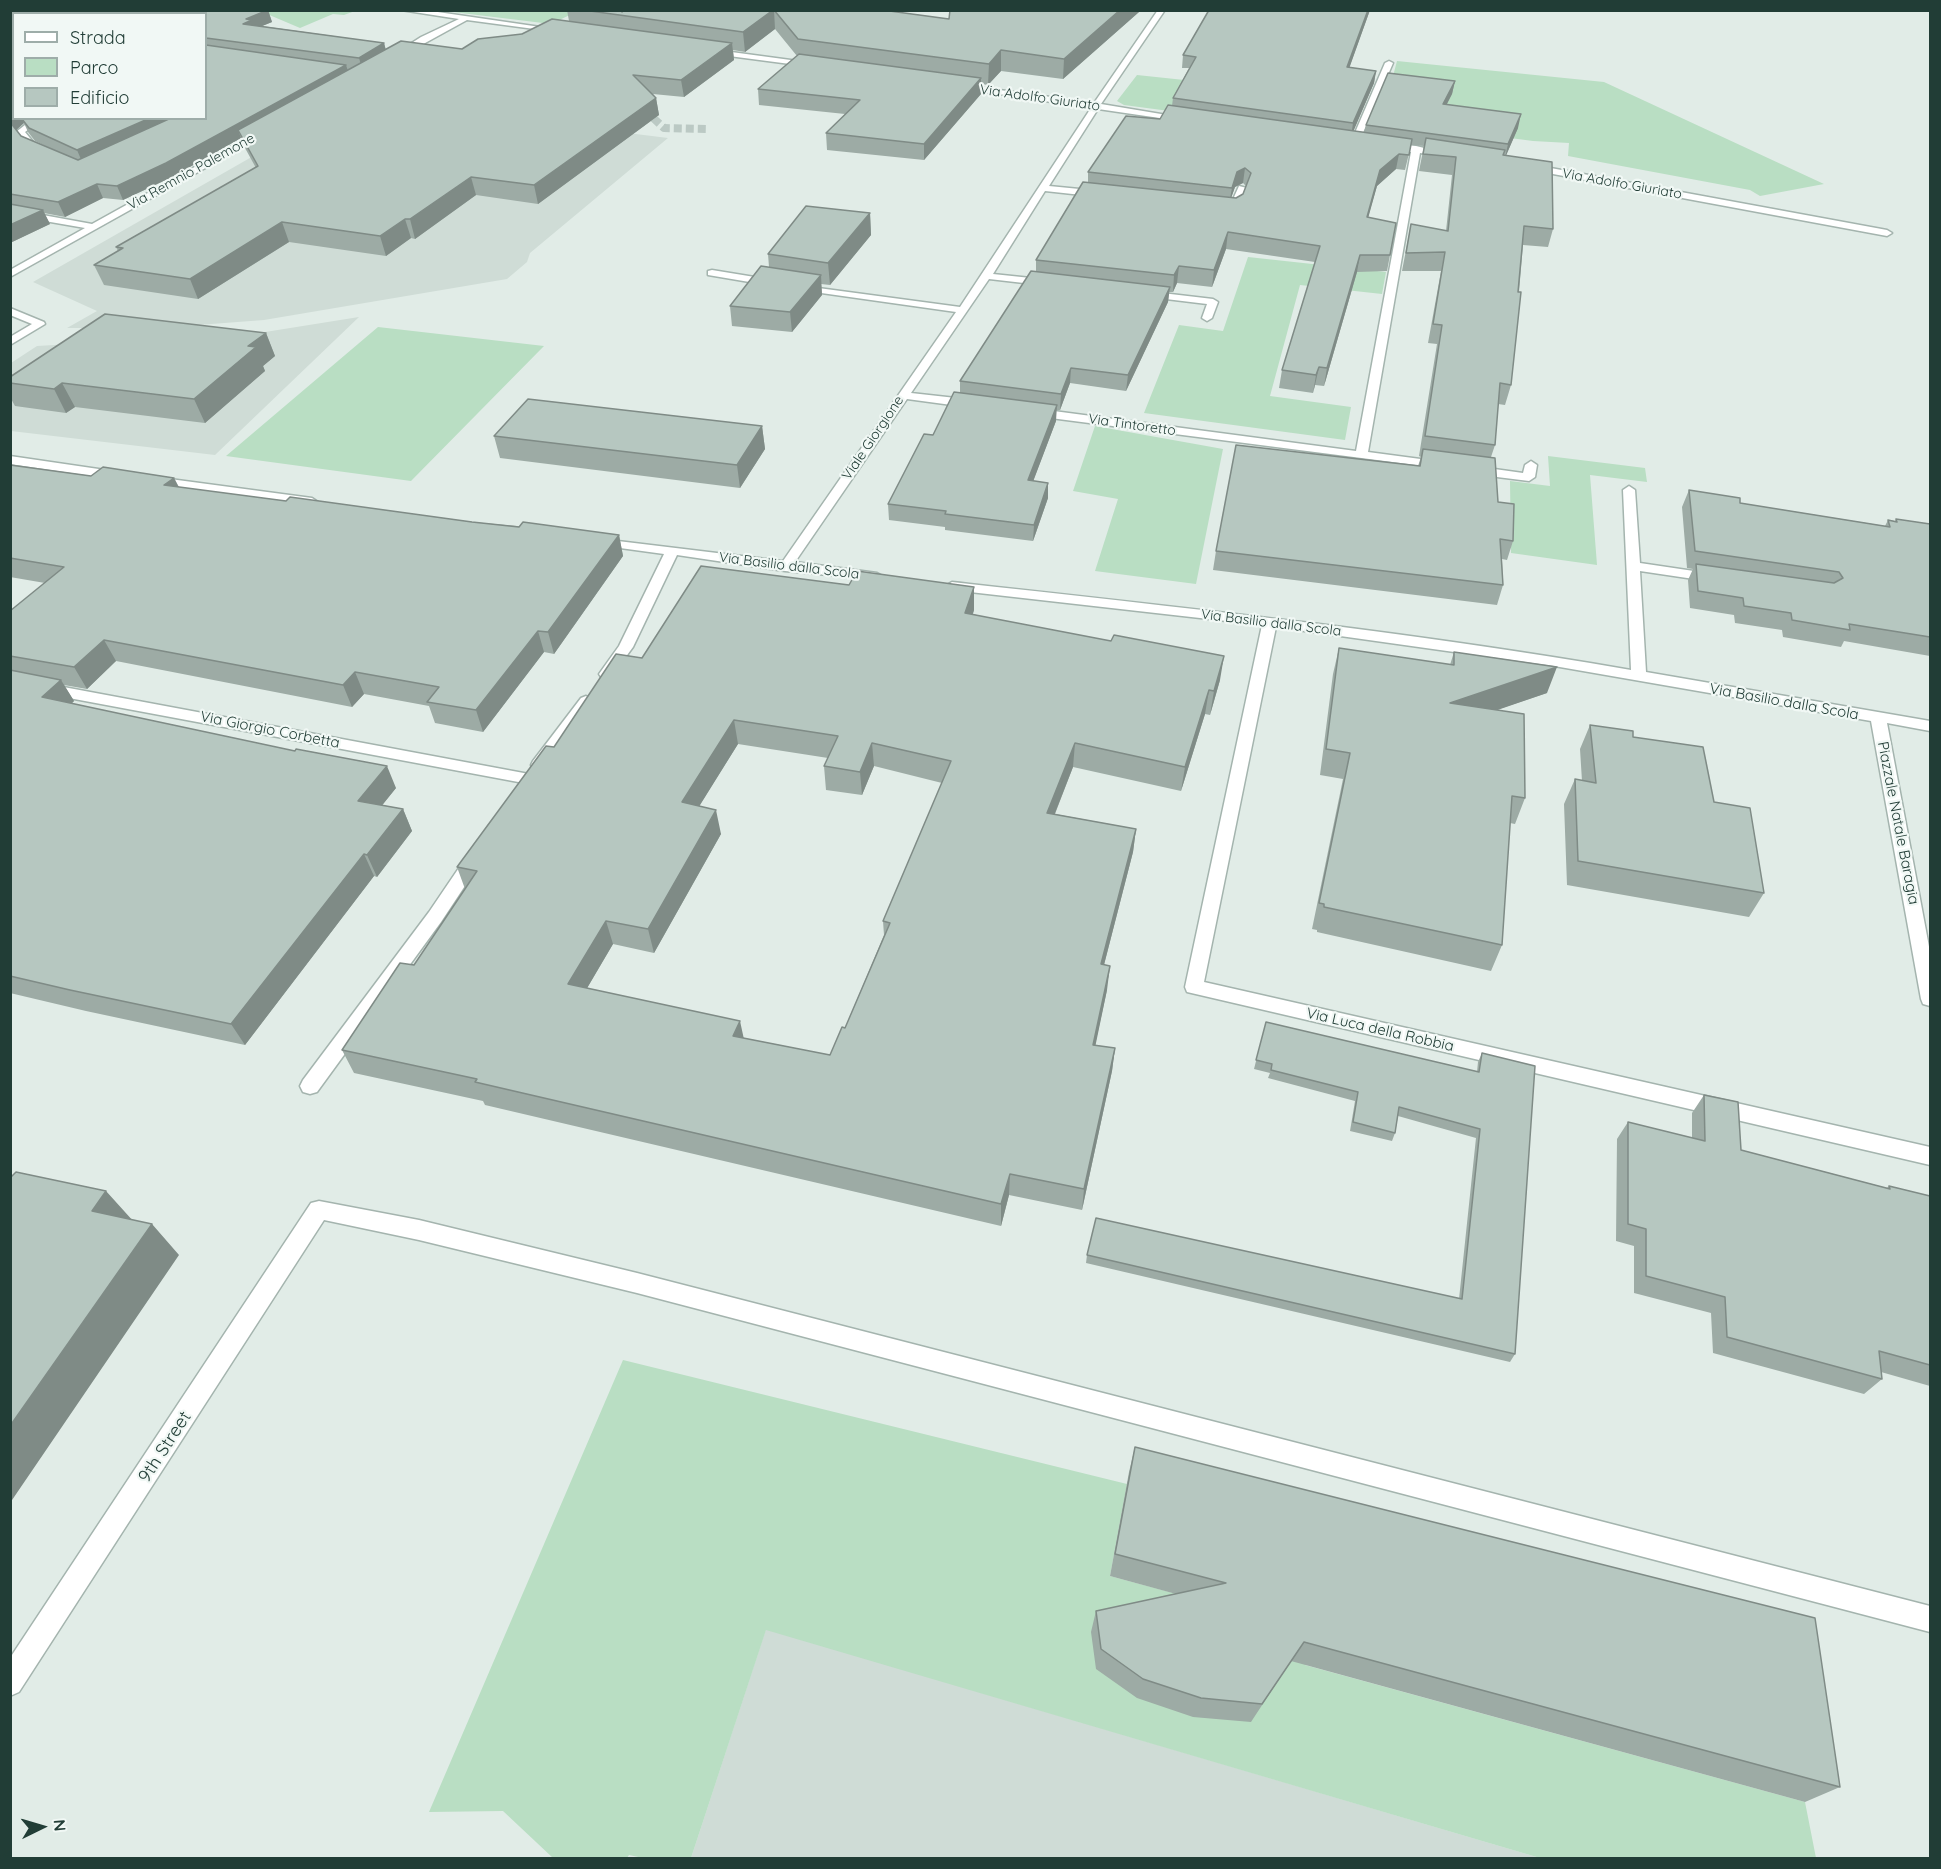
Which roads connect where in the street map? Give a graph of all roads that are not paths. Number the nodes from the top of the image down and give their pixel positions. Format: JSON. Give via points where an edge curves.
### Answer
{"nodes":[{"id":1,"x":404,"y":10,"type":"edge"},
{"id":2,"x":1162,"y":10,"type":"edge"},
{"id":3,"x":466,"y":19,"type":"junction"},
{"id":4,"x":569,"y":32,"type":"edge"},
{"id":5,"x":700,"y":49,"type":"edge"},
{"id":6,"x":385,"y":63,"type":"edge"},
{"id":7,"x":1389,"y":63,"type":"dead end"},
{"id":8,"x":820,"y":66,"type":"edge"},
{"id":9,"x":946,"y":84,"type":"edge"},
{"id":10,"x":1097,"y":106,"type":"junction"},
{"id":11,"x":37,"y":120,"type":"edge"},
{"id":12,"x":1194,"y":120,"type":"edge"},
{"id":13,"x":275,"y":125,"type":"edge"},
{"id":14,"x":1343,"y":140,"type":"edge"},
{"id":15,"x":1355,"y":142,"type":"junction"},
{"id":16,"x":1366,"y":143,"type":"edge"},
{"id":17,"x":1376,"y":144,"type":"edge"},
{"id":18,"x":1416,"y":149,"type":"junction"},
{"id":19,"x":51,"y":154,"type":"edge"},
{"id":20,"x":1450,"y":154,"type":"edge"},
{"id":21,"x":1518,"y":165,"type":"edge"},
{"id":22,"x":1044,"y":188,"type":"junction"},
{"id":23,"x":1242,"y":188,"type":"edge"},
{"id":24,"x":1115,"y":196,"type":"edge"},
{"id":25,"x":1210,"y":207,"type":"edge"},
{"id":26,"x":10,"y":212,"type":"edge"},
{"id":27,"x":94,"y":227,"type":"junction"},
{"id":28,"x":1887,"y":233,"type":"dead end"},
{"id":29,"x":712,"y":273,"type":"dead end"},
{"id":30,"x":10,"y":274,"type":"edge"},
{"id":31,"x":986,"y":276,"type":"junction"},
{"id":32,"x":1065,"y":285,"type":"edge"},
{"id":33,"x":1133,"y":293,"type":"edge"},
{"id":34,"x":961,"y":310,"type":"junction"},
{"id":35,"x":10,"y":311,"type":"edge"},
{"id":36,"x":1207,"y":318,"type":"dead end"},
{"id":37,"x":10,"y":342,"type":"edge"},
{"id":38,"x":902,"y":394,"type":"junction"},
{"id":39,"x":985,"y":405,"type":"edge"},
{"id":40,"x":1020,"y":410,"type":"edge"},
{"id":41,"x":1361,"y":455,"type":"junction"},
{"id":42,"x":10,"y":460,"type":"edge"},
{"id":43,"x":1531,"y":465,"type":"dead end"},
{"id":44,"x":1629,"y":490,"type":"dead end"},
{"id":45,"x":328,"y":504,"type":"edge"},
{"id":46,"x":589,"y":540,"type":"edge"},
{"id":47,"x":672,"y":552,"type":"junction"},
{"id":48,"x":1632,"y":566,"type":"junction"},
{"id":49,"x":785,"y":567,"type":"junction"},
{"id":50,"x":891,"y":579,"type":"edge"},
{"id":51,"x":1723,"y":579,"type":"edge"},
{"id":52,"x":939,"y":584,"type":"edge"},
{"id":53,"x":1270,"y":622,"type":"junction"},
{"id":54,"x":1639,"y":676,"type":"junction"},
{"id":55,"x":10,"y":682,"type":"edge"},
{"id":56,"x":1878,"y":718,"type":"junction"},
{"id":57,"x":1930,"y":726,"type":"edge"},
{"id":58,"x":529,"y":778,"type":"junction"},
{"id":59,"x":515,"y":798,"type":"edge"},
{"id":60,"x":482,"y":848,"type":"edge"},
{"id":61,"x":1930,"y":999,"type":"edge"},
{"id":62,"x":310,"y":1086,"type":"dead end"},
{"id":63,"x":1930,"y":1156,"type":"edge"},
{"id":64,"x":1930,"y":1619,"type":"edge"},
{"id":65,"x":10,"y":1683,"type":"edge"}],
"edges":[{"from":1,"to":3,"type":"street"},
{"from":2,"to":10,"type":"street","name":"Viale Giorgione"},
{"from":3,"to":4,"type":"street"},
{"from":3,"to":6,"type":"street"},
{"from":5,"to":8,"type":"street"},
{"from":7,"to":15,"type":"street"},
{"from":9,"to":10,"type":"street","name":"Via Adolfo Giuriato"},
{"from":10,"to":12,"type":"street","name":"Via Adolfo Giuriato"},
{"from":10,"to":22,"type":"street","name":"Viale Giorgione"},
{"from":11,"to":19,"type":"street","via":[[20,132],[31,145]]},
{"from":13,"to":27,"type":"street","name":"Via Remnio Palemone"},
{"from":14,"to":15,"type":"street"},
{"from":15,"to":16,"type":"street"},
{"from":17,"to":18,"type":"street"},
{"from":18,"to":20,"type":"street"},
{"from":18,"to":41,"type":"street"},
{"from":21,"to":28,"type":"street","name":"Via Adolfo Giuriato"},
{"from":22,"to":24,"type":"street"},
{"from":22,"to":31,"type":"street","name":"Viale Giorgione"},
{"from":23,"to":25,"type":"street","via":[[1234,209]]},
{"from":26,"to":27,"type":"street"},
{"from":27,"to":30,"type":"street","name":"Via Remnio Palemone"},
{"from":29,"to":34,"type":"street"},
{"from":31,"to":32,"type":"street"},
{"from":31,"to":34,"type":"street","name":"Viale Giorgione"},
{"from":33,"to":36,"type":"street","via":[[1213,302]]},
{"from":34,"to":38,"type":"street","name":"Viale Giorgione"},
{"from":35,"to":37,"type":"street","via":[[40,324]]},
{"from":38,"to":39,"type":"street"},
{"from":38,"to":49,"type":"street","name":"Viale Giorgione"},
{"from":40,"to":41,"type":"street","name":"Via Tintoretto"},
{"from":41,"to":43,"type":"street","name":"Via Tintoretto","via":[[1529,477]]},
{"from":42,"to":45,"type":"street"},
{"from":44,"to":48,"type":"street"},
{"from":46,"to":47,"type":"street","name":"Via Basilio dalla Scola"},
{"from":47,"to":49,"type":"street","name":"Via Basilio dalla Scola"},
{"from":47,"to":58,"type":"street","via":[[626,647]]},
{"from":48,"to":51,"type":"street"},
{"from":48,"to":54,"type":"street"},
{"from":49,"to":50,"type":"street","name":"Via Basilio dalla Scola"},
{"from":52,"to":53,"type":"street","name":"Via Basilio dalla Scola"},
{"from":53,"to":54,"type":"street","name":"Via Basilio dalla Scola"},
{"from":53,"to":63,"type":"street","name":"Via Luca della Robbia","via":[[1194,987]]},
{"from":54,"to":56,"type":"street","name":"Via Basilio dalla Scola"},
{"from":55,"to":58,"type":"street","name":"Via Giorgio Corbetta"},
{"from":56,"to":57,"type":"street","name":"Via Basilio dalla Scola"},
{"from":56,"to":61,"type":"street","name":"Piazzale Natale Baragia"},
{"from":58,"to":59,"type":"street"},
{"from":60,"to":62,"type":"street"},
{"from":64,"to":65,"type":"street","name":"9th Street","via":[[637,1283],[319,1210]]}]}
